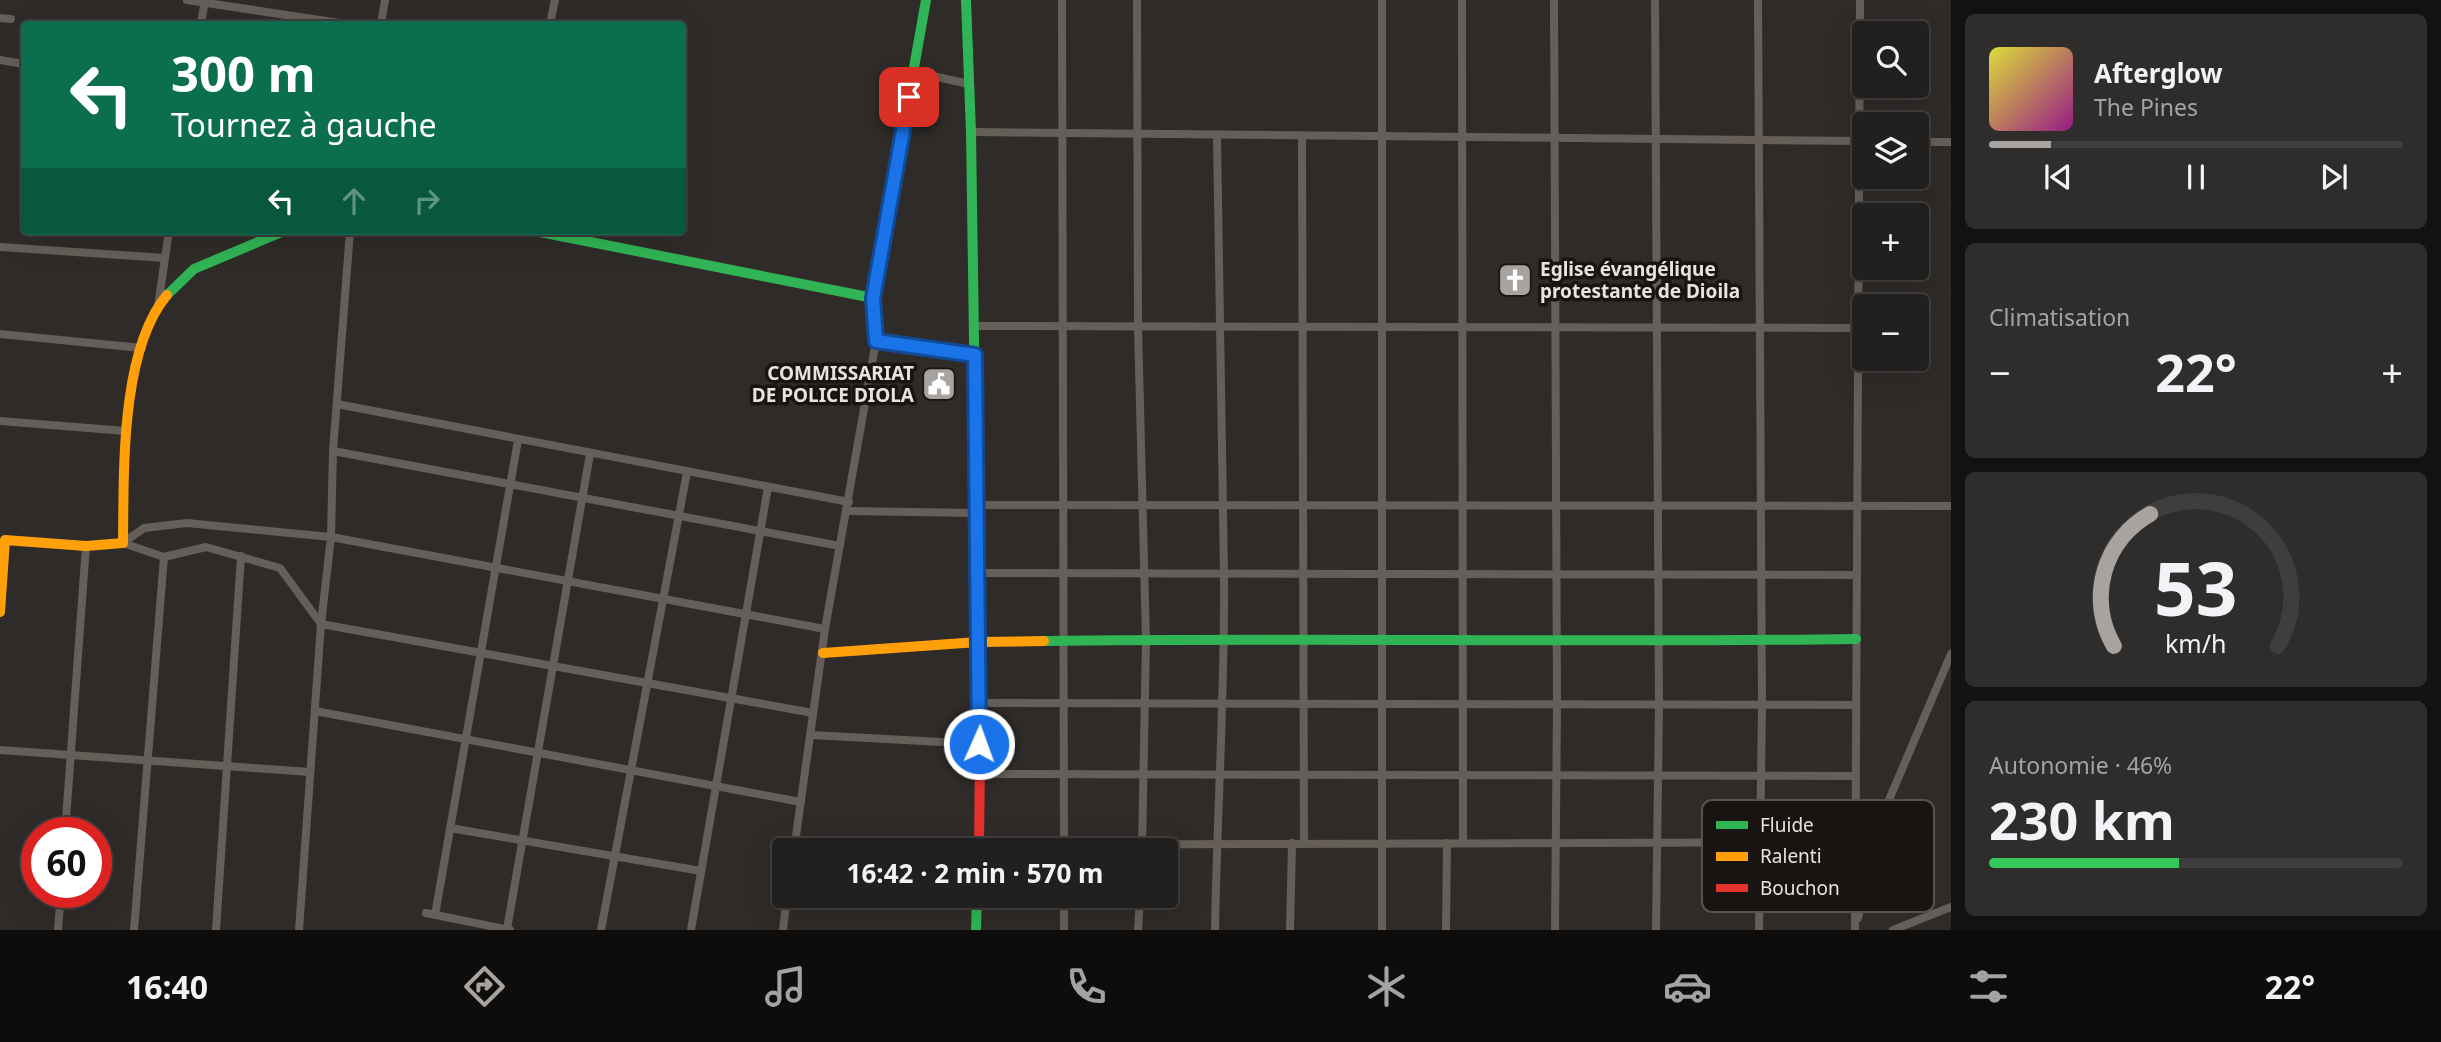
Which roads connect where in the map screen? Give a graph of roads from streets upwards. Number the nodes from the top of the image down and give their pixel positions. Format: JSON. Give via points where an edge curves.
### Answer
{"nodes":[{"id":1,"x":187,"y":0,"type":"edge"},
{"id":2,"x":385,"y":0,"type":"edge"},
{"id":3,"x":555,"y":0,"type":"edge"},
{"id":4,"x":926,"y":0,"type":"edge"},
{"id":5,"x":966,"y":0,"type":"edge"},
{"id":6,"x":1062,"y":0,"type":"edge"},
{"id":7,"x":1137,"y":0,"type":"edge"},
{"id":8,"x":1382,"y":0,"type":"edge"},
{"id":9,"x":1462,"y":0,"type":"edge"},
{"id":10,"x":1554,"y":0,"type":"edge"},
{"id":11,"x":1655,"y":0,"type":"edge"},
{"id":12,"x":1758,"y":0,"type":"edge"},
{"id":13,"x":1860,"y":0,"type":"edge"},
{"id":14,"x":205,"y":1,"type":"edge"},
{"id":15,"x":0,"y":18,"type":"edge"},
{"id":16,"x":11,"y":19,"type":"dead end"},
{"id":17,"x":202,"y":21,"type":"edge"},
{"id":18,"x":328,"y":21,"type":"edge"},
{"id":19,"x":382,"y":21,"type":"edge"},
{"id":20,"x":552,"y":21,"type":"edge"},
{"id":21,"x":0,"y":60,"type":"edge"},
{"id":22,"x":21,"y":64,"type":"edge"},
{"id":23,"x":914,"y":72,"type":"junction"},
{"id":24,"x":970,"y":84,"type":"junction"},
{"id":25,"x":1861,"y":112,"type":"edge"},
{"id":26,"x":971,"y":132,"type":"junction"},
{"id":27,"x":1062,"y":133,"type":"junction"},
{"id":28,"x":1137,"y":134,"type":"junction"},
{"id":29,"x":1217,"y":135,"type":"junction"},
{"id":30,"x":1302,"y":136,"type":"junction"},
{"id":31,"x":1382,"y":136,"type":"junction"},
{"id":32,"x":1462,"y":137,"type":"junction"},
{"id":33,"x":1554,"y":138,"type":"junction"},
{"id":34,"x":1655,"y":139,"type":"junction"},
{"id":35,"x":1759,"y":140,"type":"junction"},
{"id":36,"x":1852,"y":141,"type":"edge"},
{"id":37,"x":1929,"y":142,"type":"edge"},
{"id":38,"x":1951,"y":142,"type":"edge"},
{"id":39,"x":1860,"y":189,"type":"edge"},
{"id":40,"x":168,"y":235,"type":"edge"},
{"id":41,"x":275,"y":235,"type":"edge"},
{"id":42,"x":350,"y":235,"type":"edge"},
{"id":43,"x":555,"y":235,"type":"edge"},
{"id":44,"x":0,"y":247,"type":"edge"},
{"id":45,"x":164,"y":258,"type":"junction"},
{"id":46,"x":1859,"y":294,"type":"edge"},
{"id":47,"x":873,"y":298,"type":"junction"},
{"id":48,"x":158,"y":306,"type":"junction"},
{"id":49,"x":974,"y":326,"type":"junction"},
{"id":50,"x":1062,"y":326,"type":"junction"},
{"id":51,"x":1138,"y":327,"type":"junction"},
{"id":52,"x":1218,"y":327,"type":"junction"},
{"id":53,"x":1302,"y":327,"type":"junction"},
{"id":54,"x":1382,"y":327,"type":"junction"},
{"id":55,"x":1462,"y":327,"type":"junction"},
{"id":56,"x":1554,"y":327,"type":"junction"},
{"id":57,"x":1656,"y":328,"type":"junction"},
{"id":58,"x":1759,"y":328,"type":"junction"},
{"id":59,"x":1852,"y":328,"type":"edge"},
{"id":60,"x":0,"y":334,"type":"edge"},
{"id":61,"x":876,"y":341,"type":"junction"},
{"id":62,"x":142,"y":348,"type":"junction"},
{"id":63,"x":975,"y":355,"type":"junction"},
{"id":64,"x":1858,"y":371,"type":"edge"},
{"id":65,"x":337,"y":404,"type":"junction"},
{"id":66,"x":0,"y":421,"type":"edge"},
{"id":67,"x":126,"y":432,"type":"junction"},
{"id":68,"x":518,"y":440,"type":"junction"},
{"id":69,"x":333,"y":451,"type":"junction"},
{"id":70,"x":590,"y":454,"type":"junction"},
{"id":71,"x":687,"y":472,"type":"junction"},
{"id":72,"x":510,"y":484,"type":"junction"},
{"id":73,"x":768,"y":487,"type":"junction"},
{"id":74,"x":582,"y":498,"type":"junction"},
{"id":75,"x":849,"y":502,"type":"junction"},
{"id":76,"x":1222,"y":503,"type":"junction"},
{"id":77,"x":1143,"y":504,"type":"junction"},
{"id":78,"x":1063,"y":505,"type":"junction"},
{"id":79,"x":1303,"y":505,"type":"junction"},
{"id":80,"x":1382,"y":506,"type":"junction"},
{"id":81,"x":1463,"y":506,"type":"junction"},
{"id":82,"x":1555,"y":506,"type":"junction"},
{"id":83,"x":1656,"y":506,"type":"junction"},
{"id":84,"x":1759,"y":506,"type":"junction"},
{"id":85,"x":1857,"y":506,"type":"junction"},
{"id":86,"x":1951,"y":506,"type":"edge"},
{"id":87,"x":976,"y":509,"type":"junction"},
{"id":88,"x":847,"y":511,"type":"junction"},
{"id":89,"x":678,"y":516,"type":"junction"},
{"id":90,"x":759,"y":531,"type":"junction"},
{"id":91,"x":2,"y":537,"type":"edge"},
{"id":92,"x":331,"y":537,"type":"junction"},
{"id":93,"x":123,"y":543,"type":"junction"},
{"id":94,"x":86,"y":546,"type":"junction"},
{"id":95,"x":841,"y":546,"type":"junction"},
{"id":96,"x":241,"y":556,"type":"junction"},
{"id":97,"x":164,"y":557,"type":"junction"},
{"id":98,"x":495,"y":567,"type":"junction"},
{"id":99,"x":977,"y":573,"type":"junction"},
{"id":100,"x":1063,"y":573,"type":"junction"},
{"id":101,"x":1144,"y":573,"type":"junction"},
{"id":102,"x":1224,"y":573,"type":"junction"},
{"id":103,"x":1303,"y":574,"type":"junction"},
{"id":104,"x":1382,"y":574,"type":"junction"},
{"id":105,"x":1463,"y":574,"type":"junction"},
{"id":106,"x":1555,"y":575,"type":"junction"},
{"id":107,"x":1656,"y":575,"type":"junction"},
{"id":108,"x":1760,"y":575,"type":"junction"},
{"id":109,"x":1857,"y":575,"type":"junction"},
{"id":110,"x":568,"y":581,"type":"junction"},
{"id":111,"x":663,"y":599,"type":"junction"},
{"id":112,"x":0,"y":612,"type":"edge"},
{"id":113,"x":745,"y":614,"type":"junction"},
{"id":114,"x":321,"y":624,"type":"junction"},
{"id":115,"x":825,"y":629,"type":"junction"},
{"id":116,"x":1224,"y":638,"type":"junction"},
{"id":117,"x":1465,"y":638,"type":"junction"},
{"id":118,"x":1304,"y":639,"type":"junction"},
{"id":119,"x":1383,"y":639,"type":"junction"},
{"id":120,"x":1556,"y":639,"type":"junction"},
{"id":121,"x":1856,"y":639,"type":"junction"},
{"id":122,"x":1063,"y":640,"type":"junction"},
{"id":123,"x":1146,"y":640,"type":"junction"},
{"id":124,"x":1759,"y":641,"type":"junction"},
{"id":125,"x":978,"y":642,"type":"junction"},
{"id":126,"x":1656,"y":642,"type":"junction"},
{"id":127,"x":823,"y":653,"type":"junction"},
{"id":128,"x":480,"y":654,"type":"junction"},
{"id":129,"x":1951,"y":654,"type":"edge"},
{"id":130,"x":553,"y":667,"type":"junction"},
{"id":131,"x":647,"y":684,"type":"junction"},
{"id":132,"x":731,"y":698,"type":"junction"},
{"id":133,"x":980,"y":703,"type":"junction"},
{"id":134,"x":1065,"y":703,"type":"junction"},
{"id":135,"x":1145,"y":704,"type":"junction"},
{"id":136,"x":1305,"y":704,"type":"junction"},
{"id":137,"x":1384,"y":704,"type":"junction"},
{"id":138,"x":1465,"y":704,"type":"junction"},
{"id":139,"x":1223,"y":705,"type":"junction"},
{"id":140,"x":1557,"y":705,"type":"junction"},
{"id":141,"x":1659,"y":705,"type":"junction"},
{"id":142,"x":1762,"y":705,"type":"junction"},
{"id":143,"x":1856,"y":705,"type":"junction"},
{"id":144,"x":314,"y":711,"type":"junction"},
{"id":145,"x":813,"y":713,"type":"junction"},
{"id":146,"x":811,"y":735,"type":"junction"},
{"id":147,"x":465,"y":740,"type":"junction"},
{"id":148,"x":979,"y":744,"type":"junction"},
{"id":149,"x":0,"y":750,"type":"edge"},
{"id":150,"x":538,"y":754,"type":"junction"},
{"id":151,"x":71,"y":755,"type":"junction"},
{"id":152,"x":146,"y":761,"type":"junction"},
{"id":153,"x":227,"y":766,"type":"junction"},
{"id":154,"x":631,"y":771,"type":"junction"},
{"id":155,"x":310,"y":772,"type":"junction"},
{"id":156,"x":979,"y":774,"type":"junction"},
{"id":157,"x":1064,"y":775,"type":"junction"},
{"id":158,"x":1303,"y":775,"type":"junction"},
{"id":159,"x":1382,"y":775,"type":"junction"},
{"id":160,"x":1463,"y":775,"type":"junction"},
{"id":161,"x":1145,"y":776,"type":"junction"},
{"id":162,"x":1222,"y":776,"type":"junction"},
{"id":163,"x":1555,"y":776,"type":"junction"},
{"id":164,"x":1657,"y":776,"type":"junction"},
{"id":165,"x":1760,"y":776,"type":"junction"},
{"id":166,"x":1856,"y":776,"type":"junction"},
{"id":167,"x":716,"y":786,"type":"junction"},
{"id":168,"x":1760,"y":800,"type":"edge"},
{"id":169,"x":1856,"y":800,"type":"edge"},
{"id":170,"x":1889,"y":800,"type":"edge"},
{"id":171,"x":801,"y":802,"type":"junction"},
{"id":172,"x":66,"y":817,"type":"edge"},
{"id":173,"x":450,"y":828,"type":"junction"},
{"id":174,"x":796,"y":838,"type":"edge"},
{"id":175,"x":979,"y":838,"type":"edge"},
{"id":176,"x":1064,"y":838,"type":"edge"},
{"id":177,"x":1142,"y":838,"type":"edge"},
{"id":178,"x":523,"y":840,"type":"junction"},
{"id":179,"x":1657,"y":842,"type":"junction"},
{"id":180,"x":1702,"y":842,"type":"edge"},
{"id":181,"x":1382,"y":843,"type":"junction"},
{"id":182,"x":1447,"y":843,"type":"junction"},
{"id":183,"x":1464,"y":843,"type":"junction"},
{"id":184,"x":1556,"y":843,"type":"junction"},
{"id":185,"x":1217,"y":844,"type":"junction"},
{"id":186,"x":1292,"y":844,"type":"junction"},
{"id":187,"x":1304,"y":844,"type":"junction"},
{"id":188,"x":1178,"y":846,"type":"edge"},
{"id":189,"x":615,"y":856,"type":"junction"},
{"id":190,"x":701,"y":871,"type":"junction"},
{"id":191,"x":1951,"y":907,"type":"edge"},
{"id":192,"x":60,"y":908,"type":"edge"},
{"id":193,"x":786,"y":908,"type":"edge"},
{"id":194,"x":977,"y":908,"type":"edge"},
{"id":195,"x":1064,"y":908,"type":"edge"},
{"id":196,"x":1139,"y":908,"type":"edge"},
{"id":197,"x":1759,"y":912,"type":"edge"},
{"id":198,"x":1855,"y":912,"type":"edge"},
{"id":199,"x":1859,"y":912,"type":"edge"},
{"id":200,"x":58,"y":930,"type":"edge"},
{"id":201,"x":134,"y":930,"type":"edge"},
{"id":202,"x":216,"y":930,"type":"edge"},
{"id":203,"x":299,"y":930,"type":"edge"},
{"id":204,"x":508,"y":930,"type":"edge"},
{"id":205,"x":601,"y":930,"type":"edge"},
{"id":206,"x":691,"y":930,"type":"edge"},
{"id":207,"x":783,"y":930,"type":"edge"},
{"id":208,"x":976,"y":930,"type":"edge"},
{"id":209,"x":1064,"y":930,"type":"edge"},
{"id":210,"x":1138,"y":930,"type":"edge"},
{"id":211,"x":1215,"y":930,"type":"edge"},
{"id":212,"x":1290,"y":930,"type":"edge"},
{"id":213,"x":1382,"y":930,"type":"edge"},
{"id":214,"x":1446,"y":930,"type":"edge"},
{"id":215,"x":1555,"y":930,"type":"edge"},
{"id":216,"x":1656,"y":930,"type":"edge"},
{"id":217,"x":1759,"y":930,"type":"edge"},
{"id":218,"x":1855,"y":930,"type":"edge"},
{"id":219,"x":1893,"y":930,"type":"edge"}],
"edges":[{"from":1,"to":14,"type":"street"},
{"from":2,"to":19,"type":"street"},
{"from":3,"to":20,"type":"street"},
{"from":4,"to":23,"type":"street"},
{"from":5,"to":24,"type":"street"},
{"from":6,"to":27,"type":"street"},
{"from":7,"to":28,"type":"street"},
{"from":8,"to":31,"type":"street"},
{"from":9,"to":32,"type":"street"},
{"from":10,"to":33,"type":"street"},
{"from":11,"to":34,"type":"street"},
{"from":12,"to":35,"type":"street"},
{"from":13,"to":25,"type":"street"},
{"from":14,"to":17,"type":"street"},
{"from":14,"to":18,"type":"street"},
{"from":15,"to":16,"type":"street"},
{"from":21,"to":22,"type":"street"},
{"from":23,"to":24,"type":"street"},
{"from":23,"to":47,"type":"street"},
{"from":24,"to":26,"type":"street"},
{"from":26,"to":27,"type":"street"},
{"from":26,"to":49,"type":"street"},
{"from":27,"to":28,"type":"street"},
{"from":27,"to":50,"type":"street"},
{"from":28,"to":29,"type":"street"},
{"from":28,"to":51,"type":"street"},
{"from":29,"to":30,"type":"street"},
{"from":29,"to":52,"type":"street"},
{"from":30,"to":31,"type":"street"},
{"from":30,"to":53,"type":"street"},
{"from":31,"to":32,"type":"street"},
{"from":31,"to":54,"type":"street"},
{"from":32,"to":33,"type":"street"},
{"from":32,"to":55,"type":"street"},
{"from":33,"to":34,"type":"street"},
{"from":33,"to":56,"type":"street"},
{"from":34,"to":35,"type":"street"},
{"from":34,"to":57,"type":"street"},
{"from":35,"to":36,"type":"street"},
{"from":35,"to":58,"type":"street"},
{"from":37,"to":38,"type":"street"},
{"from":39,"to":46,"type":"street"},
{"from":40,"to":45,"type":"street"},
{"from":41,"to":48,"type":"street","via":[[188,273]]},
{"from":42,"to":65,"type":"street"},
{"from":43,"to":47,"type":"street"},
{"from":44,"to":45,"type":"street"},
{"from":45,"to":48,"type":"street"},
{"from":47,"to":61,"type":"street"},
{"from":48,"to":62,"type":"street"},
{"from":49,"to":50,"type":"street"},
{"from":49,"to":63,"type":"street"},
{"from":50,"to":51,"type":"street"},
{"from":50,"to":78,"type":"street"},
{"from":51,"to":52,"type":"street"},
{"from":51,"to":77,"type":"street"},
{"from":52,"to":53,"type":"street"},
{"from":52,"to":76,"type":"street"},
{"from":53,"to":54,"type":"street"},
{"from":53,"to":79,"type":"street"},
{"from":54,"to":55,"type":"street"},
{"from":54,"to":80,"type":"street"},
{"from":55,"to":56,"type":"street"},
{"from":55,"to":81,"type":"street"},
{"from":56,"to":57,"type":"street"},
{"from":56,"to":82,"type":"street"},
{"from":57,"to":58,"type":"street"},
{"from":57,"to":83,"type":"street"},
{"from":58,"to":59,"type":"street"},
{"from":58,"to":84,"type":"street"},
{"from":60,"to":62,"type":"street"},
{"from":61,"to":63,"type":"street"},
{"from":61,"to":75,"type":"street"},
{"from":62,"to":67,"type":"street"},
{"from":63,"to":87,"type":"street"},
{"from":64,"to":85,"type":"street"},
{"from":65,"to":68,"type":"street"},
{"from":65,"to":69,"type":"street"},
{"from":66,"to":67,"type":"street"},
{"from":67,"to":93,"type":"street"},
{"from":68,"to":70,"type":"street"},
{"from":68,"to":72,"type":"street"},
{"from":69,"to":72,"type":"street"},
{"from":69,"to":92,"type":"street"},
{"from":70,"to":71,"type":"street"},
{"from":70,"to":74,"type":"street"},
{"from":71,"to":73,"type":"street"},
{"from":71,"to":89,"type":"street"},
{"from":72,"to":74,"type":"street"},
{"from":72,"to":98,"type":"street"},
{"from":73,"to":75,"type":"street"},
{"from":73,"to":90,"type":"street"},
{"from":74,"to":89,"type":"street"},
{"from":74,"to":110,"type":"street"},
{"from":75,"to":88,"type":"street"},
{"from":76,"to":77,"type":"street"},
{"from":76,"to":79,"type":"street"},
{"from":76,"to":102,"type":"street"},
{"from":77,"to":78,"type":"street"},
{"from":77,"to":101,"type":"street"},
{"from":78,"to":87,"type":"street"},
{"from":78,"to":100,"type":"street"},
{"from":79,"to":80,"type":"street"},
{"from":79,"to":103,"type":"street"},
{"from":80,"to":81,"type":"street"},
{"from":80,"to":104,"type":"street"},
{"from":81,"to":82,"type":"street"},
{"from":81,"to":105,"type":"street"},
{"from":82,"to":83,"type":"street"},
{"from":82,"to":106,"type":"street"},
{"from":83,"to":84,"type":"street"},
{"from":83,"to":107,"type":"street"},
{"from":84,"to":85,"type":"street"},
{"from":84,"to":108,"type":"street"},
{"from":85,"to":86,"type":"street"},
{"from":85,"to":109,"type":"street"},
{"from":87,"to":88,"type":"street"},
{"from":87,"to":99,"type":"street"},
{"from":88,"to":95,"type":"street"},
{"from":89,"to":90,"type":"street"},
{"from":89,"to":111,"type":"street"},
{"from":90,"to":95,"type":"street"},
{"from":90,"to":113,"type":"street"},
{"from":91,"to":94,"type":"street"},
{"from":91,"to":112,"type":"street"},
{"from":92,"to":93,"type":"street","via":[[187,523],[144,528]]},
{"from":92,"to":98,"type":"street"},
{"from":92,"to":114,"type":"street"},
{"from":93,"to":94,"type":"street"},
{"from":93,"to":97,"type":"street"},
{"from":94,"to":151,"type":"street"},
{"from":95,"to":115,"type":"street"},
{"from":96,"to":97,"type":"street","via":[[206,547]]},
{"from":96,"to":114,"type":"street","via":[[280,568]]},
{"from":96,"to":153,"type":"street"},
{"from":97,"to":152,"type":"street"},
{"from":98,"to":110,"type":"street"},
{"from":98,"to":128,"type":"street"},
{"from":99,"to":100,"type":"street"},
{"from":99,"to":125,"type":"street"},
{"from":100,"to":101,"type":"street"},
{"from":100,"to":122,"type":"street"},
{"from":101,"to":102,"type":"street"},
{"from":101,"to":123,"type":"street"},
{"from":102,"to":103,"type":"street"},
{"from":102,"to":116,"type":"street"},
{"from":103,"to":104,"type":"street"},
{"from":103,"to":118,"type":"street"},
{"from":104,"to":105,"type":"street"},
{"from":104,"to":119,"type":"street"},
{"from":105,"to":106,"type":"street"},
{"from":105,"to":117,"type":"street"},
{"from":106,"to":107,"type":"street"},
{"from":106,"to":120,"type":"street"},
{"from":107,"to":108,"type":"street"},
{"from":107,"to":126,"type":"street"},
{"from":108,"to":109,"type":"street"},
{"from":108,"to":124,"type":"street"},
{"from":109,"to":121,"type":"street"},
{"from":110,"to":111,"type":"street"},
{"from":110,"to":130,"type":"street"},
{"from":111,"to":113,"type":"street"},
{"from":111,"to":131,"type":"street"},
{"from":113,"to":115,"type":"street"},
{"from":113,"to":132,"type":"street"},
{"from":114,"to":128,"type":"street"},
{"from":114,"to":144,"type":"street"},
{"from":115,"to":127,"type":"street"},
{"from":116,"to":118,"type":"street"},
{"from":116,"to":123,"type":"street"},
{"from":116,"to":139,"type":"street"},
{"from":117,"to":119,"type":"street"},
{"from":117,"to":120,"type":"street"},
{"from":117,"to":138,"type":"street"},
{"from":118,"to":119,"type":"street"},
{"from":118,"to":136,"type":"street"},
{"from":119,"to":137,"type":"street"},
{"from":120,"to":126,"type":"street"},
{"from":120,"to":140,"type":"street"},
{"from":121,"to":124,"type":"street"},
{"from":121,"to":143,"type":"street"},
{"from":122,"to":123,"type":"street"},
{"from":122,"to":125,"type":"street"},
{"from":122,"to":134,"type":"street"},
{"from":123,"to":135,"type":"street"},
{"from":124,"to":126,"type":"street"},
{"from":124,"to":142,"type":"street"},
{"from":125,"to":127,"type":"street"},
{"from":125,"to":133,"type":"street"},
{"from":126,"to":141,"type":"street"},
{"from":127,"to":145,"type":"street"},
{"from":128,"to":130,"type":"street"},
{"from":128,"to":147,"type":"street"},
{"from":129,"to":170,"type":"street"},
{"from":130,"to":131,"type":"street"},
{"from":130,"to":150,"type":"street"},
{"from":131,"to":132,"type":"street"},
{"from":131,"to":154,"type":"street"},
{"from":132,"to":145,"type":"street"},
{"from":132,"to":167,"type":"street"},
{"from":133,"to":134,"type":"street"},
{"from":133,"to":148,"type":"street"},
{"from":134,"to":135,"type":"street"},
{"from":134,"to":157,"type":"street"},
{"from":135,"to":139,"type":"street"},
{"from":135,"to":161,"type":"street"},
{"from":136,"to":137,"type":"street"},
{"from":136,"to":139,"type":"street"},
{"from":136,"to":158,"type":"street"},
{"from":137,"to":138,"type":"street"},
{"from":137,"to":159,"type":"street"},
{"from":138,"to":140,"type":"street"},
{"from":138,"to":160,"type":"street"},
{"from":139,"to":162,"type":"street"},
{"from":140,"to":141,"type":"street"},
{"from":140,"to":163,"type":"street"},
{"from":141,"to":142,"type":"street"},
{"from":141,"to":164,"type":"street"},
{"from":142,"to":143,"type":"street"},
{"from":142,"to":165,"type":"street"},
{"from":143,"to":166,"type":"street"},
{"from":144,"to":147,"type":"street"},
{"from":144,"to":155,"type":"street"},
{"from":145,"to":146,"type":"street"},
{"from":146,"to":148,"type":"street"},
{"from":146,"to":171,"type":"street"},
{"from":147,"to":150,"type":"street"},
{"from":147,"to":173,"type":"street"},
{"from":148,"to":156,"type":"street"},
{"from":149,"to":151,"type":"street"},
{"from":150,"to":154,"type":"street"},
{"from":150,"to":178,"type":"street"},
{"from":151,"to":152,"type":"street"},
{"from":151,"to":172,"type":"street"},
{"from":152,"to":153,"type":"street"},
{"from":152,"to":201,"type":"street"},
{"from":153,"to":155,"type":"street"},
{"from":153,"to":202,"type":"street"},
{"from":154,"to":167,"type":"street"},
{"from":154,"to":189,"type":"street"},
{"from":155,"to":203,"type":"street"},
{"from":156,"to":157,"type":"street"},
{"from":156,"to":175,"type":"street"},
{"from":157,"to":161,"type":"street"},
{"from":157,"to":176,"type":"street"},
{"from":158,"to":159,"type":"street"},
{"from":158,"to":162,"type":"street"},
{"from":158,"to":187,"type":"street"},
{"from":159,"to":160,"type":"street"},
{"from":159,"to":181,"type":"street"},
{"from":160,"to":163,"type":"street"},
{"from":160,"to":183,"type":"street"},
{"from":161,"to":162,"type":"street"},
{"from":161,"to":177,"type":"street"},
{"from":162,"to":185,"type":"street"},
{"from":163,"to":164,"type":"street"},
{"from":163,"to":184,"type":"street"},
{"from":164,"to":165,"type":"street"},
{"from":164,"to":179,"type":"street"},
{"from":165,"to":166,"type":"street"},
{"from":165,"to":168,"type":"street"},
{"from":166,"to":169,"type":"street"},
{"from":167,"to":171,"type":"street"},
{"from":167,"to":190,"type":"street"},
{"from":171,"to":174,"type":"street"},
{"from":173,"to":178,"type":"street"},
{"from":173,"to":204,"type":"street","via":[[430,914]]},
{"from":178,"to":189,"type":"street"},
{"from":178,"to":204,"type":"street"},
{"from":179,"to":180,"type":"street"},
{"from":179,"to":184,"type":"street"},
{"from":179,"to":216,"type":"street"},
{"from":181,"to":182,"type":"street"},
{"from":181,"to":187,"type":"street"},
{"from":181,"to":213,"type":"street"},
{"from":182,"to":183,"type":"street"},
{"from":182,"to":214,"type":"street"},
{"from":183,"to":184,"type":"street"},
{"from":184,"to":215,"type":"street"},
{"from":185,"to":186,"type":"street"},
{"from":185,"to":188,"type":"street"},
{"from":185,"to":211,"type":"street"},
{"from":186,"to":187,"type":"street"},
{"from":186,"to":212,"type":"street"},
{"from":189,"to":190,"type":"street"},
{"from":189,"to":205,"type":"street"},
{"from":190,"to":206,"type":"street"},
{"from":191,"to":219,"type":"street"},
{"from":192,"to":200,"type":"street"},
{"from":193,"to":207,"type":"street"},
{"from":194,"to":208,"type":"street"},
{"from":195,"to":209,"type":"street"},
{"from":196,"to":210,"type":"street"},
{"from":197,"to":217,"type":"street"},
{"from":198,"to":218,"type":"street"},
{"from":199,"to":218,"type":"street"}]}
